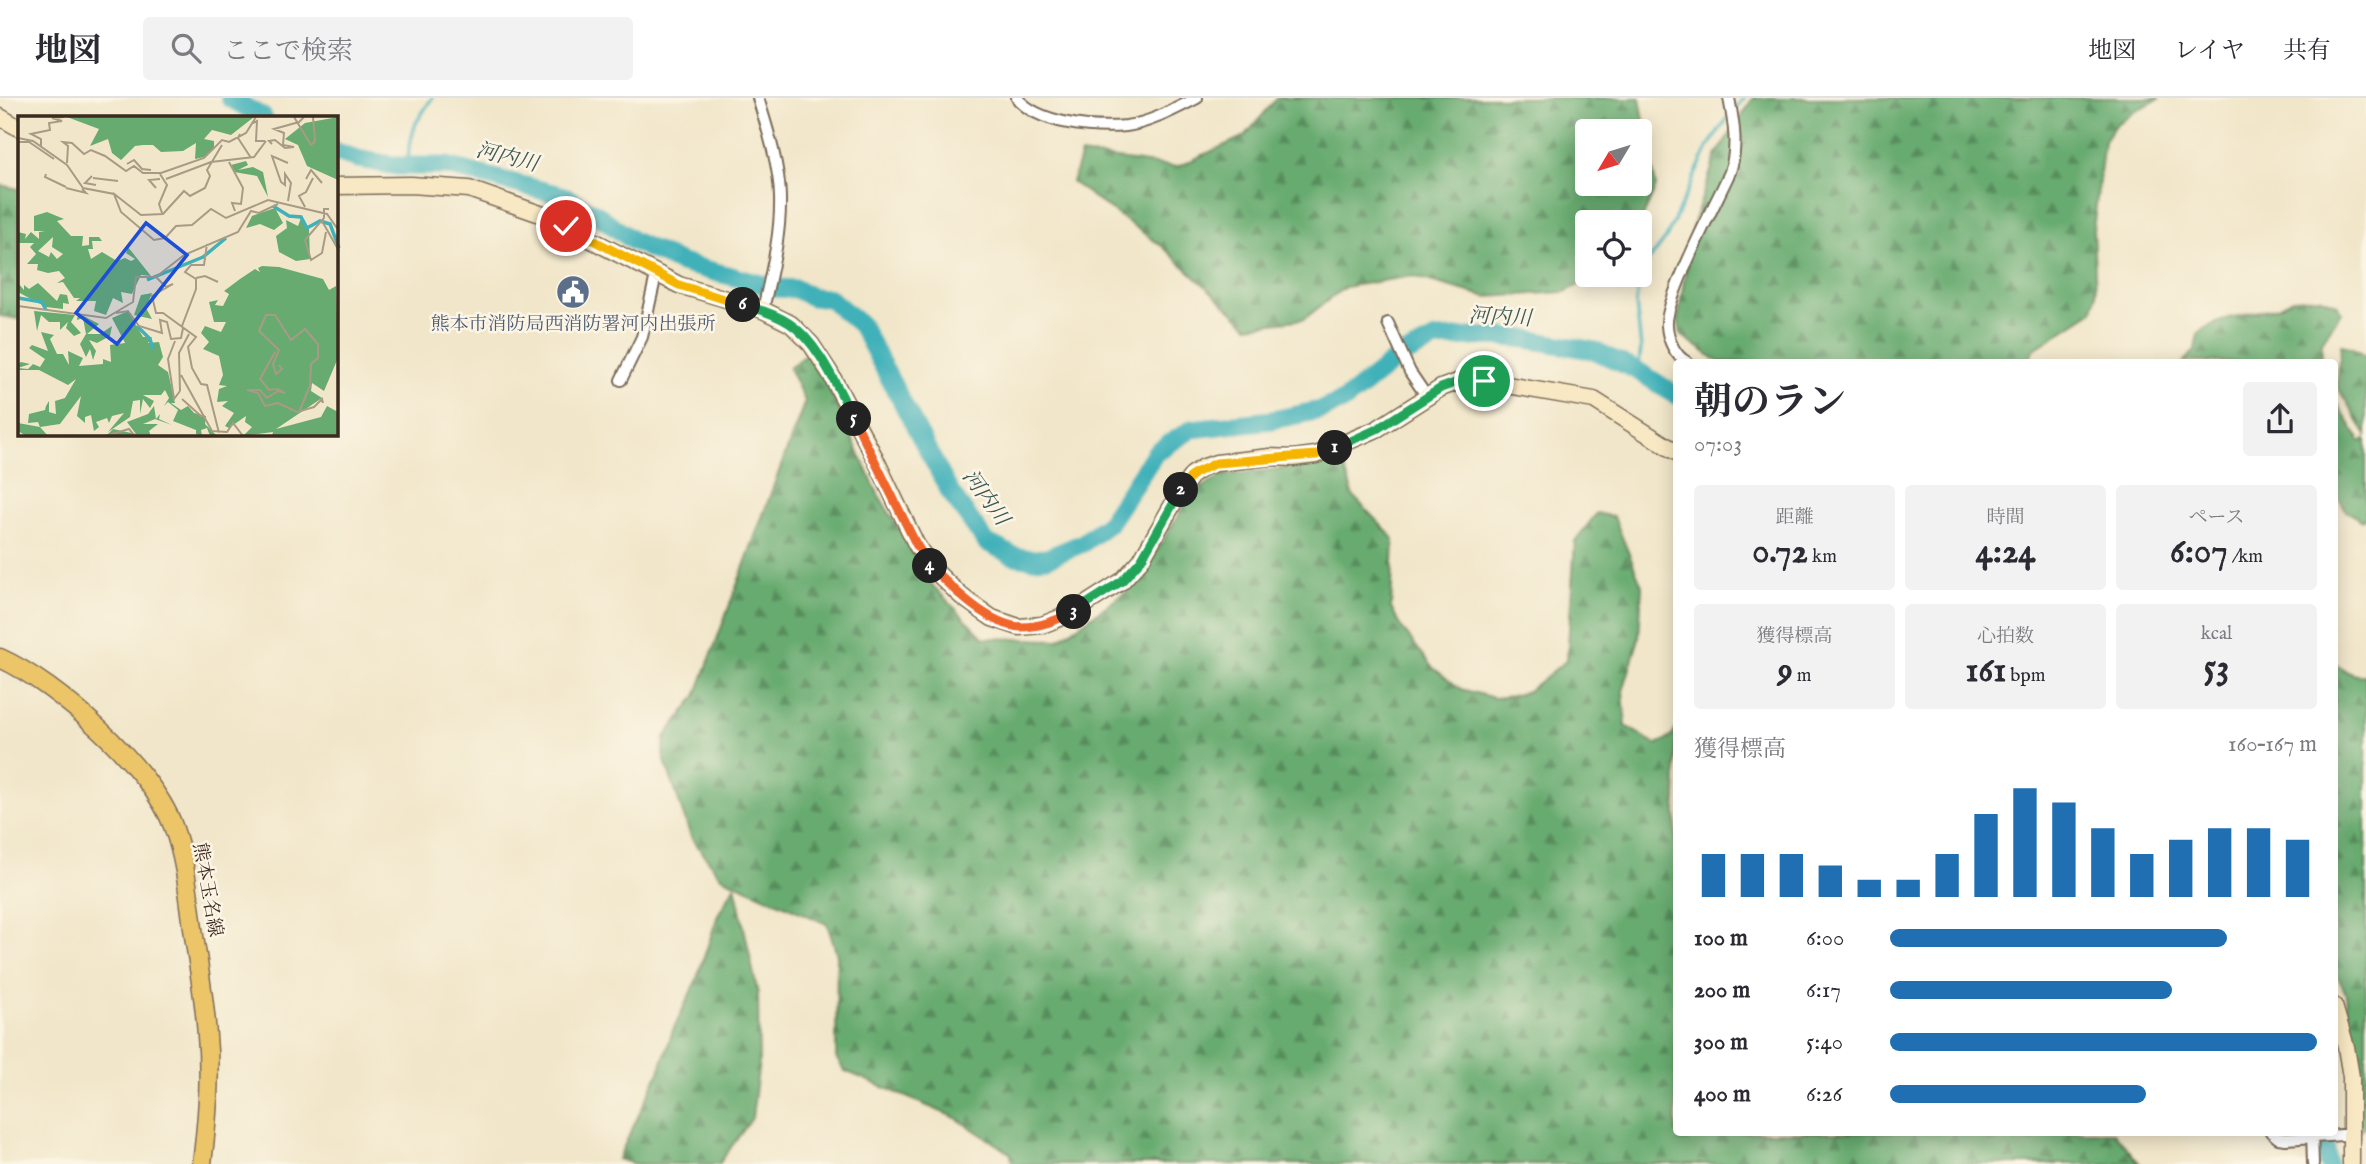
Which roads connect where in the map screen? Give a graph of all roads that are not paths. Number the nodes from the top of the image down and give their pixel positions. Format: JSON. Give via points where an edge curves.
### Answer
{"nodes":[{"id":1,"x":758,"y":98,"type":"edge"},
{"id":2,"x":1017,"y":98,"type":"edge"},
{"id":3,"x":1197,"y":98,"type":"edge"},
{"id":4,"x":1729,"y":98,"type":"edge"},
{"id":5,"x":0,"y":117,"type":"edge"},
{"id":6,"x":18,"y":127,"type":"edge"},
{"id":7,"x":338,"y":186,"type":"edge"},
{"id":8,"x":656,"y":275,"type":"junction"},
{"id":9,"x":765,"y":304,"type":"junction"},
{"id":10,"x":1388,"y":323,"type":"dead end"},
{"id":11,"x":1682,"y":359,"type":"edge"},
{"id":12,"x":621,"y":380,"type":"dead end"},
{"id":13,"x":1427,"y":397,"type":"junction"},
{"id":14,"x":1673,"y":450,"type":"edge"},
{"id":15,"x":0,"y":658,"type":"edge"},
{"id":16,"x":2338,"y":1020,"type":"edge"},
{"id":17,"x":2276,"y":1136,"type":"edge"},
{"id":18,"x":2306,"y":1136,"type":"edge"},
{"id":19,"x":2313,"y":1136,"type":"edge"},
{"id":20,"x":2338,"y":1136,"type":"edge"},
{"id":21,"x":2346,"y":1136,"type":"junction"},
{"id":22,"x":202,"y":1164,"type":"edge"},
{"id":23,"x":2313,"y":1164,"type":"edge"},
{"id":24,"x":2351,"y":1164,"type":"edge"}],
"edges":[{"from":1,"to":9,"type":"street","via":[[771,140],[780,197],[773,273]]},
{"from":2,"to":3,"type":"street","via":[[1059,122],[1127,125]]},
{"from":4,"to":11,"type":"street","via":[[1735,155],[1678,284],[1666,324],[1670,343]]},
{"from":5,"to":6,"type":"main road"},
{"from":7,"to":8,"type":"main road","via":[[469,190],[543,215]]},
{"from":8,"to":9,"type":"main road","via":[[679,285]]},
{"from":8,"to":12,"type":"street","via":[[642,337]]},
{"from":9,"to":13,"type":"main road","via":[[811,344],[830,373],[931,567],[992,618],[1019,627],[1042,625],[1072,613],[1122,581],[1141,560],[1181,490],[1203,467],[1316,455],[1377,429]]},
{"from":10,"to":13,"type":"street"},
{"from":13,"to":14,"type":"main road","via":[[1463,380],[1594,400]]},
{"from":15,"to":22,"type":"main road","name":"熊本玉名線","via":[[29,672],[70,703],[139,771],[173,825],[187,880],[208,1038]]},
{"from":16,"to":21,"type":"main road","via":[[2351,1077]]},
{"from":17,"to":18,"type":"street"},
{"from":19,"to":23,"type":"street"},
{"from":20,"to":21,"type":"street"},
{"from":21,"to":24,"type":"main road"}]}
